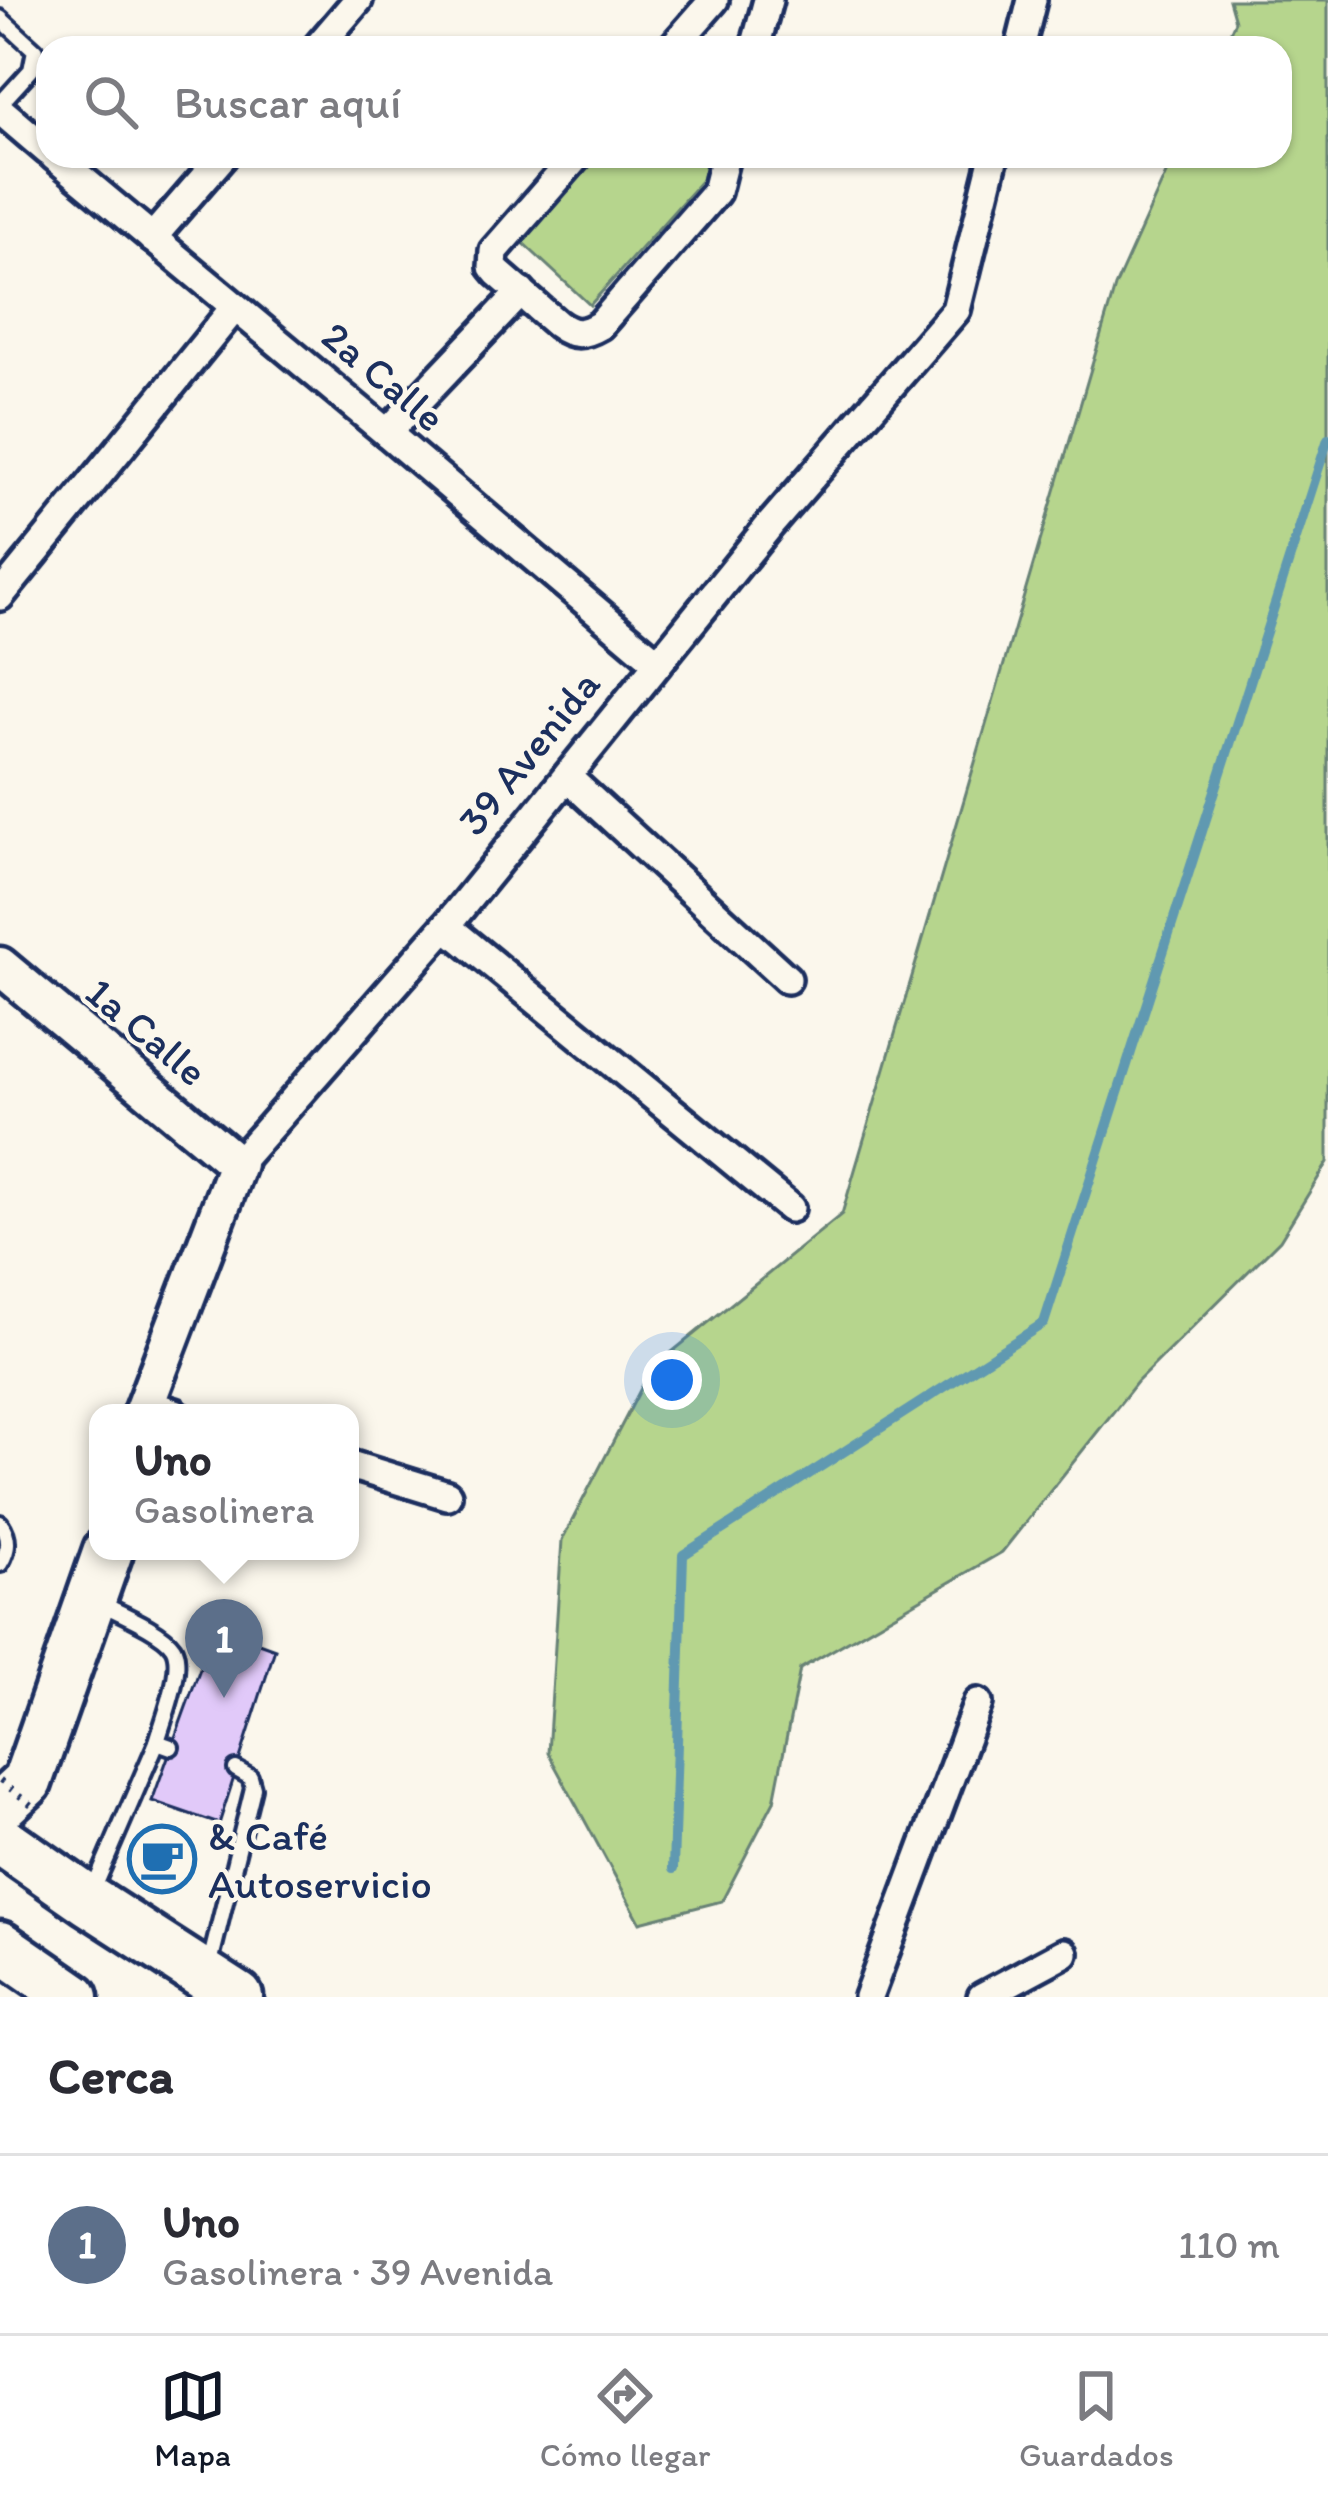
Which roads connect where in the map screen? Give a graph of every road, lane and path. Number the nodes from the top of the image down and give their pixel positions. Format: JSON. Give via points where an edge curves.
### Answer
{"nodes":[{"id":1,"x":358,"y":0,"type":"edge"},
{"id":2,"x":714,"y":0,"type":"edge"},
{"id":3,"x":768,"y":0,"type":"edge"},
{"id":4,"x":1031,"y":0,"type":"edge"},
{"id":5,"x":0,"y":18,"type":"edge"},
{"id":6,"x":327,"y":36,"type":"edge"},
{"id":7,"x":682,"y":36,"type":"edge"},
{"id":8,"x":758,"y":36,"type":"edge"},
{"id":9,"x":1023,"y":36,"type":"edge"},
{"id":10,"x":0,"y":107,"type":"edge"},
{"id":11,"x":36,"y":139,"type":"edge"},
{"id":12,"x":69,"y":168,"type":"edge"},
{"id":13,"x":213,"y":168,"type":"edge"},
{"id":14,"x":567,"y":168,"type":"edge"},
{"id":15,"x":722,"y":168,"type":"edge"},
{"id":16,"x":991,"y":168,"type":"edge"},
{"id":17,"x":152,"y":238,"type":"junction"},
{"id":18,"x":521,"y":292,"type":"junction"},
{"id":19,"x":235,"y":307,"type":"junction"},
{"id":20,"x":388,"y":433,"type":"junction"},
{"id":21,"x":0,"y":596,"type":"edge"},
{"id":22,"x":657,"y":662,"type":"junction"},
{"id":23,"x":567,"y":777,"type":"junction"},
{"id":24,"x":446,"y":926,"type":"junction"},
{"id":25,"x":0,"y":966,"type":"edge"},
{"id":26,"x":787,"y":979,"type":"dead end"},
{"id":27,"x":237,"y":1164,"type":"junction"},
{"id":28,"x":790,"y":1208,"type":"dead end"},
{"id":29,"x":156,"y":1404,"type":"edge"},
{"id":30,"x":359,"y":1469,"type":"edge"},
{"id":31,"x":447,"y":1495,"type":"dead end"},
{"id":32,"x":0,"y":1523,"type":"edge"},
{"id":33,"x":89,"y":1554,"type":"edge"},
{"id":34,"x":105,"y":1560,"type":"edge"},
{"id":35,"x":0,"y":1564,"type":"edge"},
{"id":36,"x":92,"y":1598,"type":"junction"},
{"id":37,"x":978,"y":1703,"type":"dead end"},
{"id":38,"x":236,"y":1769,"type":"dead end"},
{"id":39,"x":7,"y":1807,"type":"edge"},
{"id":40,"x":89,"y":1900,"type":"junction"},
{"id":41,"x":0,"y":1946,"type":"edge"},
{"id":42,"x":1064,"y":1953,"type":"dead end"},
{"id":43,"x":223,"y":1988,"type":"edge"},
{"id":44,"x":74,"y":1997,"type":"edge"},
{"id":45,"x":868,"y":1997,"type":"edge"},
{"id":46,"x":982,"y":1997,"type":"edge"}],
"edges":[{"from":1,"to":6,"type":"street"},
{"from":2,"to":7,"type":"street"},
{"from":3,"to":8,"type":"street"},
{"from":4,"to":9,"type":"street"},
{"from":5,"to":10,"type":"lane","via":[[35,50],[32,70]]},
{"from":10,"to":11,"type":"street","name":"2a Calle"},
{"from":12,"to":17,"type":"street","name":"2a Calle"},
{"from":13,"to":17,"type":"street"},
{"from":14,"to":18,"type":"street","via":[[494,251],[493,267]]},
{"from":15,"to":18,"type":"street","via":[[716,192],[600,325],[567,331]]},
{"from":16,"to":22,"type":"street","name":"39 Avenida","via":[[956,310]]},
{"from":17,"to":19,"type":"street","name":"2a Calle"},
{"from":18,"to":20,"type":"street"},
{"from":19,"to":20,"type":"street","name":"2a Calle"},
{"from":19,"to":21,"type":"street"},
{"from":20,"to":22,"type":"street","name":"2a Calle"},
{"from":22,"to":23,"type":"street","name":"39 Avenida"},
{"from":23,"to":24,"type":"street","name":"39 Avenida"},
{"from":23,"to":26,"type":"street"},
{"from":24,"to":27,"type":"street","name":"39 Avenida"},
{"from":24,"to":28,"type":"street"},
{"from":25,"to":27,"type":"street","name":"1a Calle"},
{"from":27,"to":29,"type":"street","name":"39 Avenida"},
{"from":30,"to":31,"type":"street"},
{"from":32,"to":35,"type":"lane","via":[[8,1551]]},
{"from":33,"to":39,"type":"street"},
{"from":34,"to":36,"type":"highway"},
{"from":36,"to":39,"type":"highway","via":[[27,1782]]},
{"from":36,"to":40,"type":"lane","via":[[163,1637],[177,1670],[164,1745]]},
{"from":37,"to":45,"type":"street"},
{"from":38,"to":43,"type":"lane","via":[[253,1788]]},
{"from":39,"to":40,"type":"highway"},
{"from":40,"to":43,"type":"highway"},
{"from":41,"to":44,"type":"highway"},
{"from":42,"to":46,"type":"street"}]}
